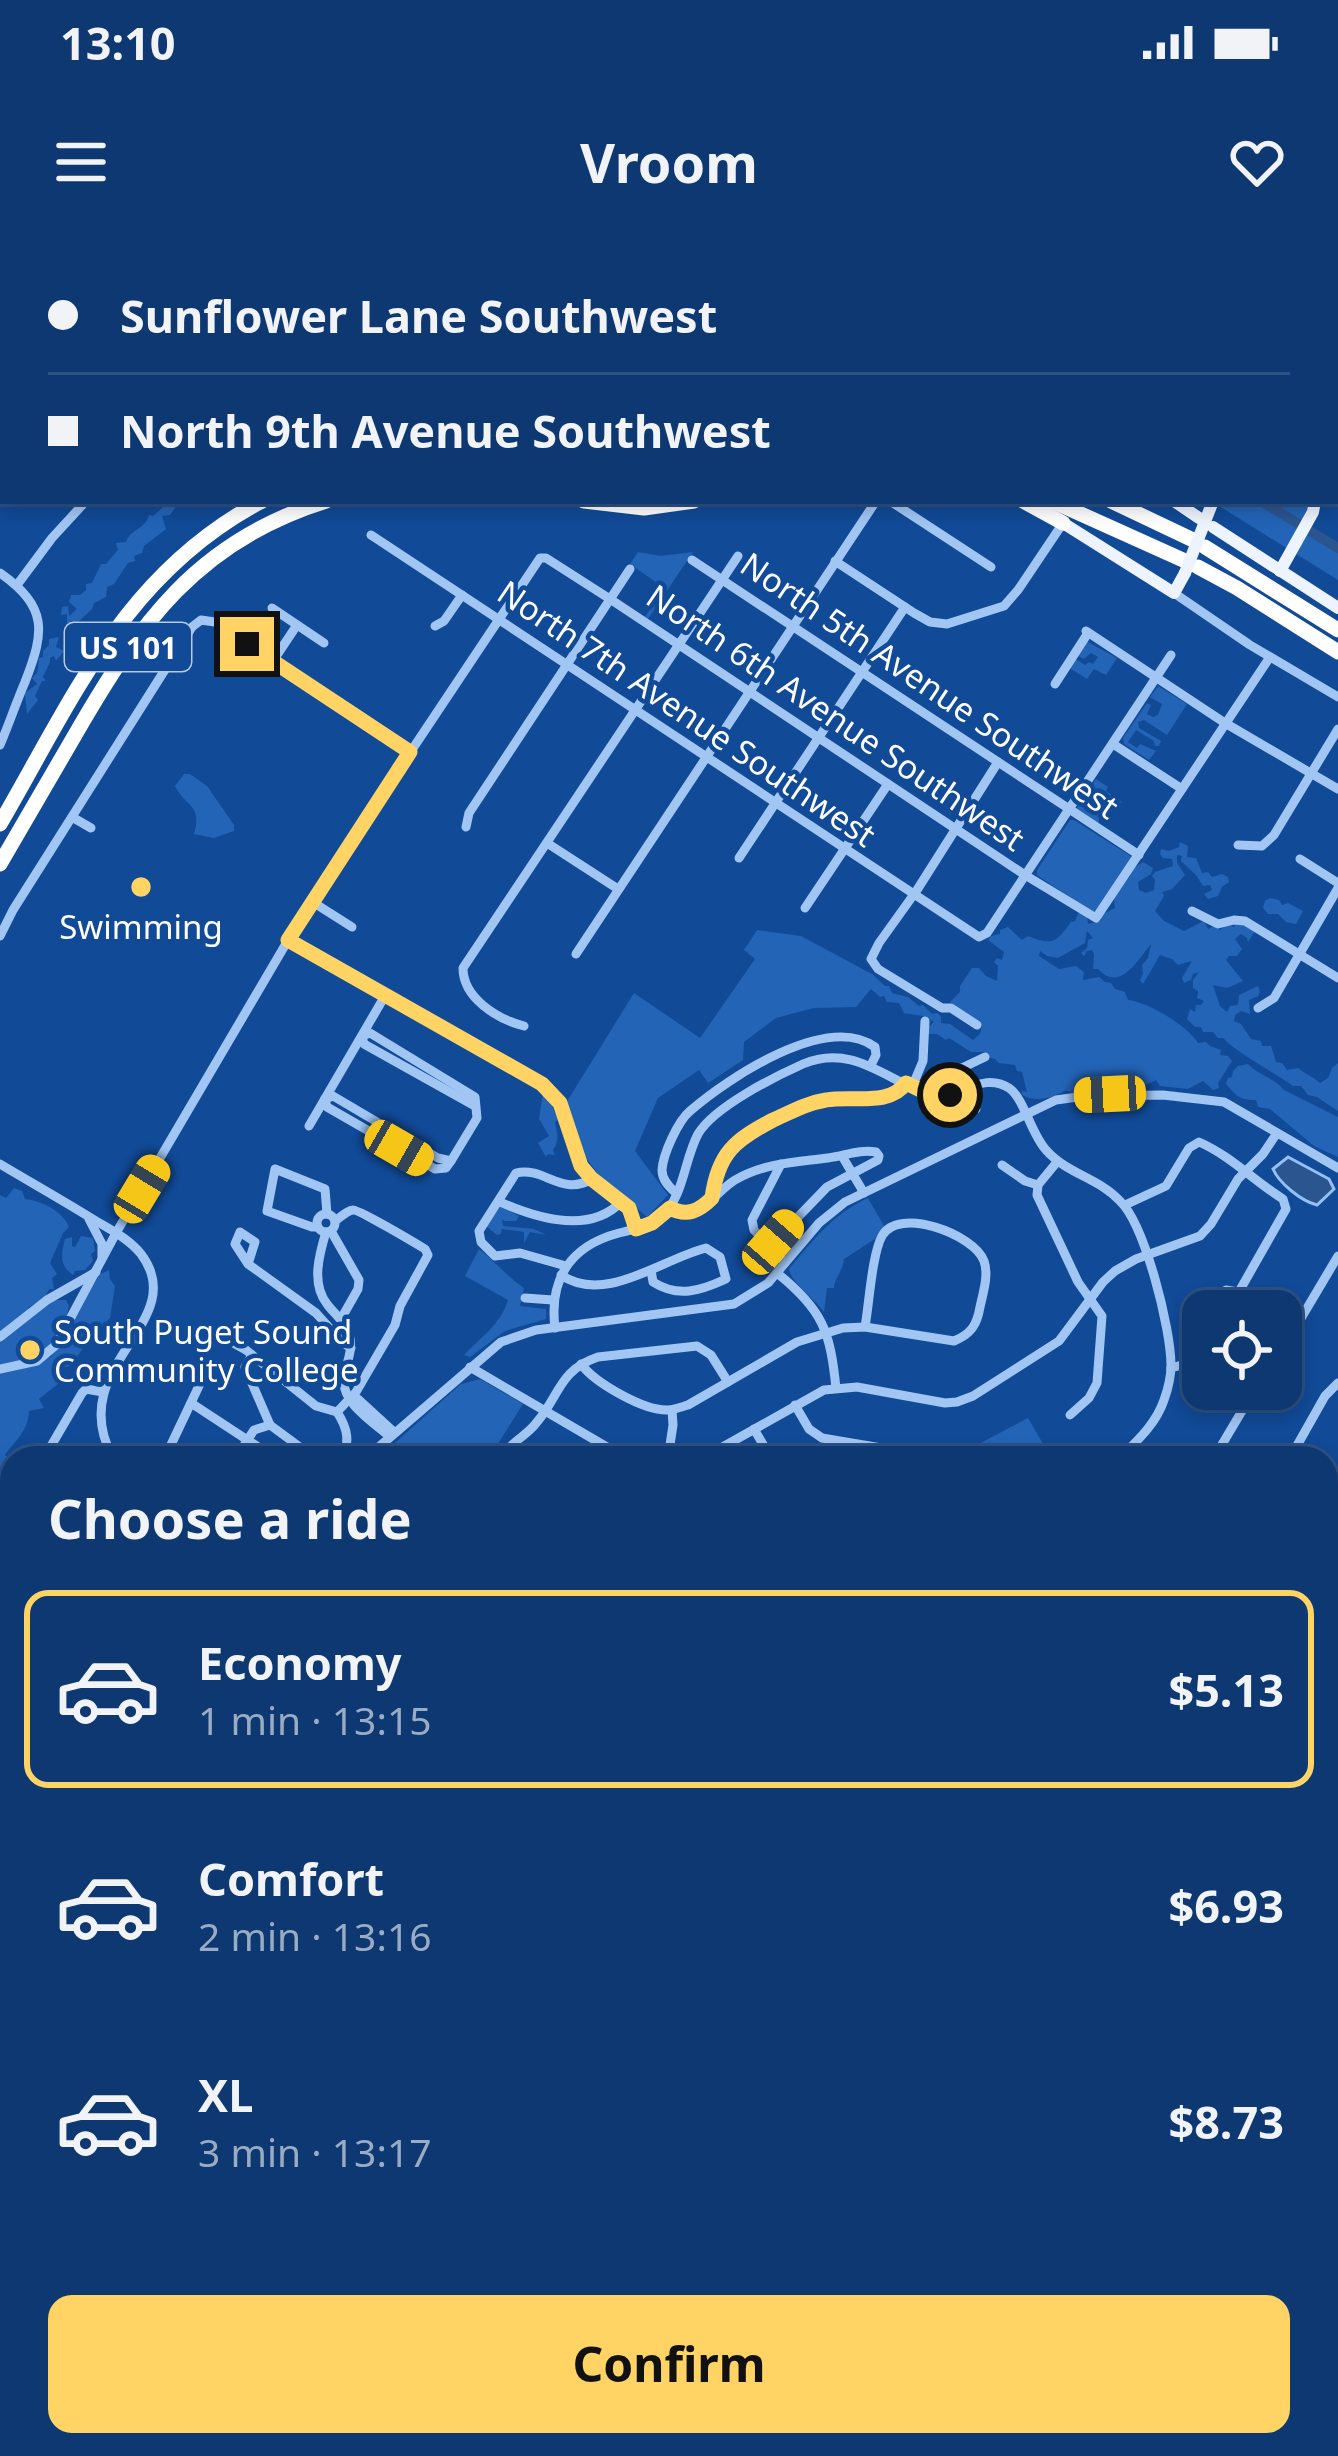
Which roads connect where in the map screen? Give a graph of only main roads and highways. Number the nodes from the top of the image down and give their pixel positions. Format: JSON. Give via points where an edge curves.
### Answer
{"nodes":[{"id":1,"x":257,"y":504,"type":"edge"},
{"id":2,"x":318,"y":504,"type":"edge"},
{"id":3,"x":610,"y":504,"type":"edge"},
{"id":4,"x":673,"y":504,"type":"edge"},
{"id":5,"x":1028,"y":504,"type":"edge"},
{"id":6,"x":1060,"y":504,"type":"edge"},
{"id":7,"x":1082,"y":504,"type":"edge"},
{"id":8,"x":1120,"y":504,"type":"edge"},
{"id":9,"x":1178,"y":504,"type":"edge"},
{"id":10,"x":1212,"y":504,"type":"edge"},
{"id":11,"x":1314,"y":506,"type":"edge"},
{"id":12,"x":1199,"y":518,"type":"dead end"},
{"id":13,"x":1063,"y":523,"type":"joint"},
{"id":14,"x":1213,"y":527,"type":"dead end"},
{"id":15,"x":1193,"y":557,"type":"junction"},
{"id":16,"x":1280,"y":571,"type":"junction"},
{"id":17,"x":1338,"y":608,"type":"edge"},
{"id":18,"x":1338,"y":630,"type":"edge"},
{"id":19,"x":1338,"y":649,"type":"edge"},
{"id":20,"x":18,"y":792,"type":"junction"},
{"id":21,"x":36,"y":802,"type":"junction"},
{"id":22,"x":0,"y":813,"type":"edge"},
{"id":23,"x":0,"y":824,"type":"edge"},
{"id":24,"x":0,"y":864,"type":"edge"},
{"id":25,"x":0,"y":880,"type":"edge"}],
"edges":[{"from":1,"to":20,"type":"highway","number":"US 101","via":[[198,541],[141,595]]},
{"from":2,"to":21,"type":"highway","number":"US 101","via":[[238,541],[169,596],[115,667]]},
{"from":3,"to":4,"type":"highway"},
{"from":5,"to":13,"type":"highway"},
{"from":6,"to":15,"type":"highway"},
{"from":7,"to":15,"type":"highway"},
{"from":8,"to":15,"type":"highway"},
{"from":9,"to":12,"type":"main road"},
{"from":10,"to":15,"type":"main road","bridge":true},
{"from":11,"to":16,"type":"main road"},
{"from":13,"to":15,"type":"main road","via":[[1174,593]]},
{"from":14,"to":16,"type":"main road"},
{"from":15,"to":18,"type":"highway"},
{"from":15,"to":19,"type":"highway"},
{"from":16,"to":17,"type":"main road"},
{"from":20,"to":22,"type":"highway"},
{"from":20,"to":23,"type":"highway","number":"US 101"},
{"from":21,"to":24,"type":"highway","number":"US 101"},
{"from":21,"to":25,"type":"highway"}]}
